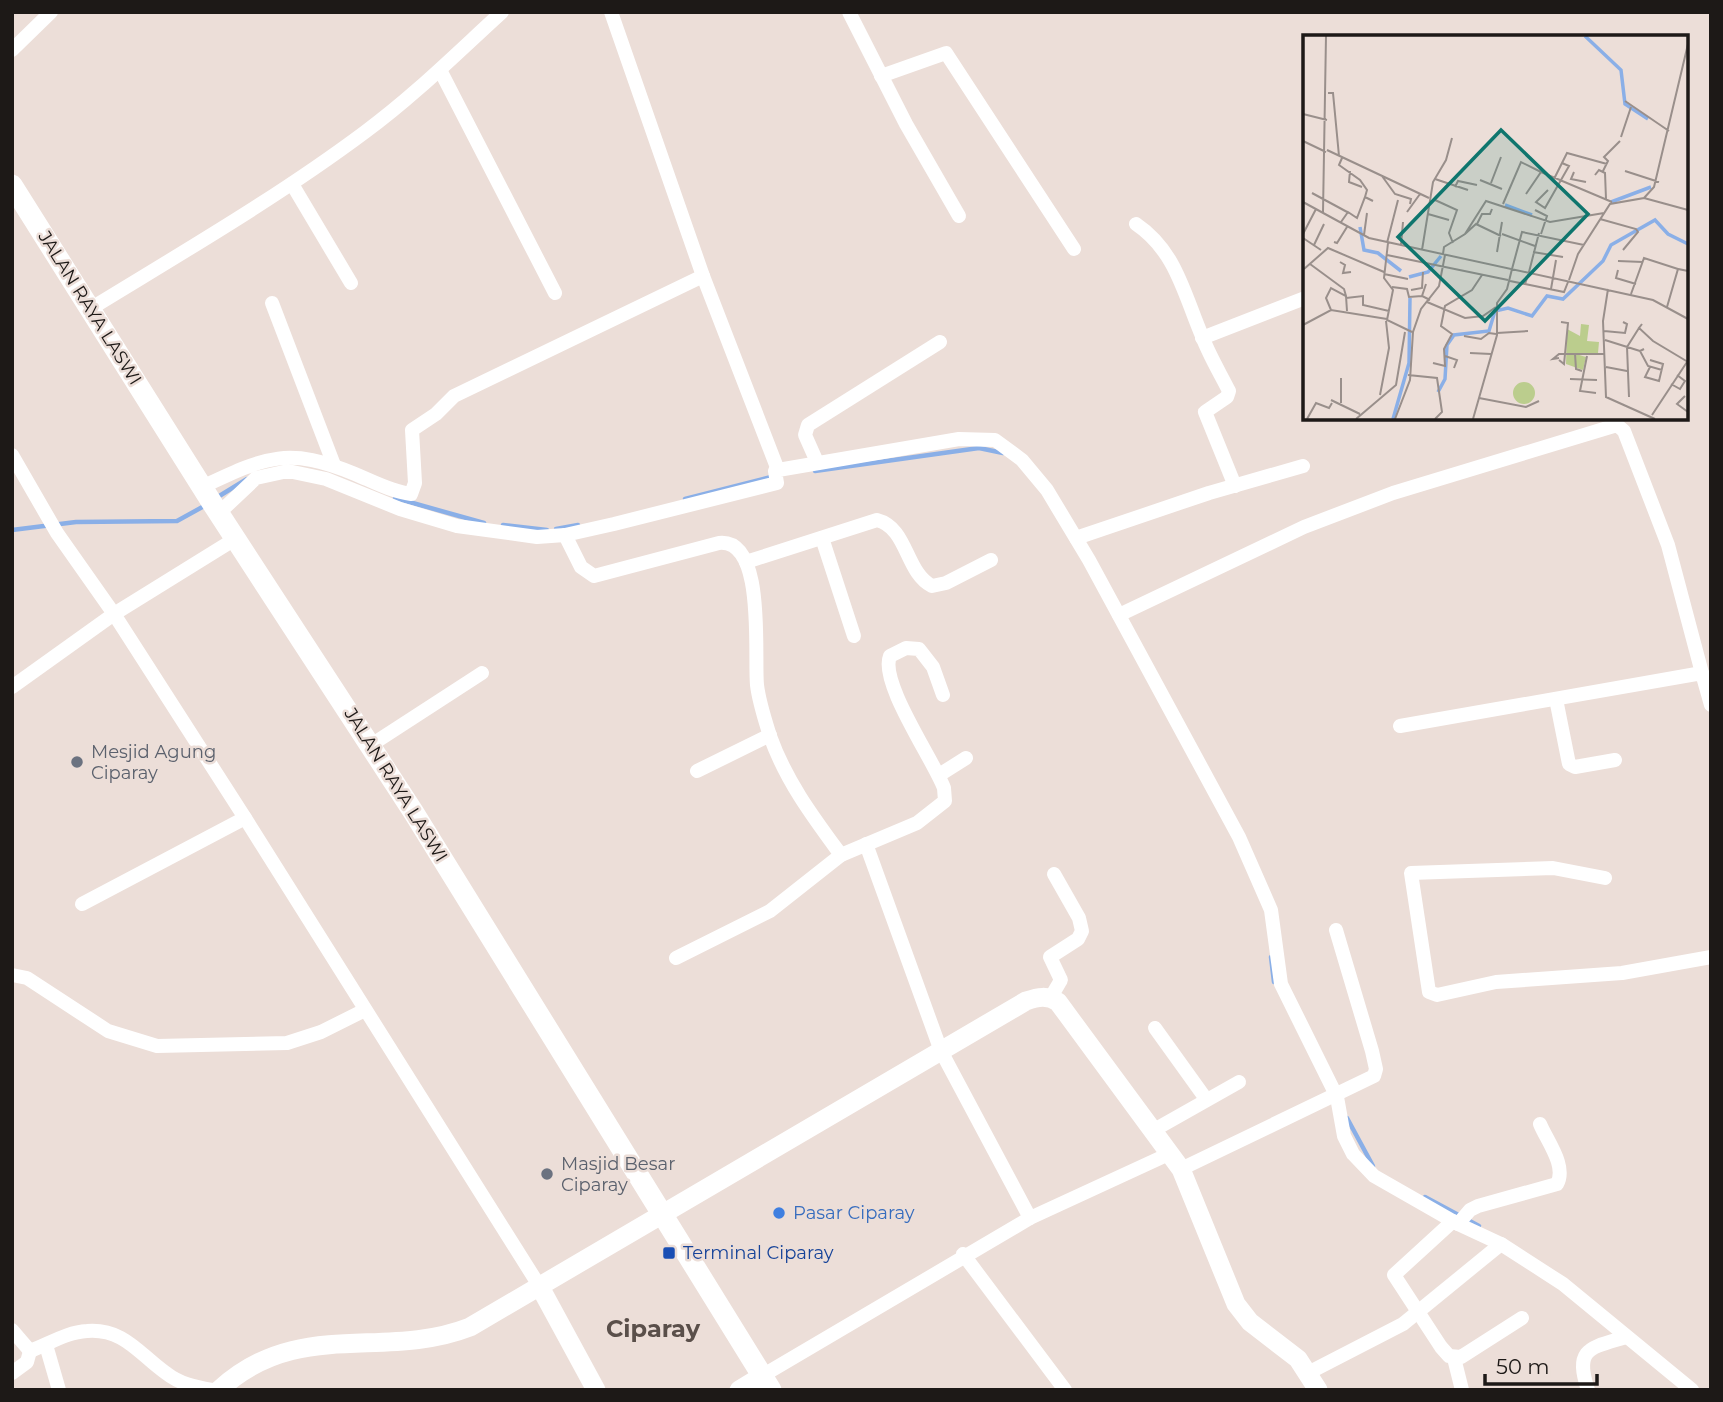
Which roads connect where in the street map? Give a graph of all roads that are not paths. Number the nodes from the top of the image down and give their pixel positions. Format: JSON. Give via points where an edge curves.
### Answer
{"nodes":[{"id":1,"x":51,"y":12,"type":"edge"},
{"id":2,"x":611,"y":12,"type":"edge"},
{"id":3,"x":849,"y":12,"type":"edge"},
{"id":4,"x":500,"y":13,"type":"edge"},
{"id":5,"x":12,"y":50,"type":"edge"},
{"id":6,"x":440,"y":70,"type":"junction"},
{"id":7,"x":881,"y":76,"type":"junction"},
{"id":8,"x":292,"y":184,"type":"junction"},
{"id":9,"x":12,"y":186,"type":"edge"},
{"id":10,"x":959,"y":216,"type":"dead end"},
{"id":11,"x":1136,"y":224,"type":"dead end"},
{"id":12,"x":1074,"y":249,"type":"dead end"},
{"id":13,"x":703,"y":276,"type":"junction"},
{"id":14,"x":351,"y":283,"type":"dead end"},
{"id":15,"x":555,"y":293,"type":"dead end"},
{"id":16,"x":1303,"y":299,"type":"edge"},
{"id":17,"x":272,"y":303,"type":"dead end"},
{"id":18,"x":90,"y":309,"type":"junction"},
{"id":19,"x":1202,"y":338,"type":"junction"},
{"id":20,"x":940,"y":342,"type":"dead end"},
{"id":21,"x":12,"y":455,"type":"edge"},
{"id":22,"x":817,"y":462,"type":"junction"},
{"id":23,"x":334,"y":465,"type":"junction"},
{"id":24,"x":311,"y":466,"type":"junction"},
{"id":25,"x":1303,"y":466,"type":"dead end"},
{"id":26,"x":777,"y":473,"type":"junction"},
{"id":27,"x":1235,"y":486,"type":"junction"},
{"id":28,"x":210,"y":500,"type":"junction"},
{"id":29,"x":402,"y":501,"type":"junction"},
{"id":30,"x":565,"y":535,"type":"junction"},
{"id":31,"x":822,"y":538,"type":"junction"},
{"id":32,"x":1076,"y":538,"type":"junction"},
{"id":33,"x":235,"y":539,"type":"junction"},
{"id":34,"x":991,"y":560,"type":"dead end"},
{"id":35,"x":746,"y":562,"type":"junction"},
{"id":36,"x":114,"y":614,"type":"junction"},
{"id":37,"x":1119,"y":615,"type":"junction"},
{"id":38,"x":853,"y":636,"type":"dead end"},
{"id":39,"x":482,"y":673,"type":"dead end"},
{"id":40,"x":1702,"y":673,"type":"junction"},
{"id":41,"x":12,"y":687,"type":"edge"},
{"id":42,"x":943,"y":695,"type":"dead end"},
{"id":43,"x":1556,"y":699,"type":"junction"},
{"id":44,"x":1711,"y":705,"type":"edge"},
{"id":45,"x":1400,"y":726,"type":"dead end"},
{"id":46,"x":770,"y":735,"type":"junction"},
{"id":47,"x":371,"y":745,"type":"junction"},
{"id":48,"x":966,"y":758,"type":"dead end"},
{"id":49,"x":1615,"y":760,"type":"dead end"},
{"id":50,"x":697,"y":771,"type":"dead end"},
{"id":51,"x":939,"y":775,"type":"junction"},
{"id":52,"x":245,"y":818,"type":"junction"},
{"id":53,"x":866,"y":844,"type":"junction"},
{"id":54,"x":841,"y":855,"type":"junction"},
{"id":55,"x":1054,"y":874,"type":"dead end"},
{"id":56,"x":1605,"y":878,"type":"dead end"},
{"id":57,"x":82,"y":904,"type":"dead end"},
{"id":58,"x":1336,"y":930,"type":"dead end"},
{"id":59,"x":1711,"y":957,"type":"edge"},
{"id":60,"x":676,"y":958,"type":"dead end"},
{"id":61,"x":12,"y":975,"type":"edge"},
{"id":62,"x":1051,"y":997,"type":"junction"},
{"id":63,"x":365,"y":1010,"type":"junction"},
{"id":64,"x":1155,"y":1028,"type":"dead end"},
{"id":65,"x":941,"y":1051,"type":"junction"},
{"id":66,"x":1239,"y":1082,"type":"dead end"},
{"id":67,"x":1336,"y":1097,"type":"junction"},
{"id":68,"x":1206,"y":1099,"type":"junction"},
{"id":69,"x":1540,"y":1124,"type":"dead end"},
{"id":70,"x":1154,"y":1130,"type":"junction"},
{"id":71,"x":1176,"y":1161,"type":"junction"},
{"id":72,"x":660,"y":1214,"type":"junction"},
{"id":73,"x":1030,"y":1218,"type":"junction"},
{"id":74,"x":1461,"y":1218,"type":"junction"},
{"id":75,"x":1501,"y":1244,"type":"junction"},
{"id":76,"x":963,"y":1254,"type":"junction"},
{"id":77,"x":540,"y":1287,"type":"junction"},
{"id":78,"x":1419,"y":1312,"type":"junction"},
{"id":79,"x":1522,"y":1318,"type":"dead end"},
{"id":80,"x":12,"y":1330,"type":"edge"},
{"id":81,"x":1626,"y":1337,"type":"junction"},
{"id":82,"x":46,"y":1345,"type":"junction"},
{"id":83,"x":30,"y":1351,"type":"junction"},
{"id":84,"x":1454,"y":1358,"type":"junction"},
{"id":85,"x":12,"y":1373,"type":"edge"},
{"id":86,"x":1313,"y":1381,"type":"edge"},
{"id":87,"x":767,"y":1383,"type":"edge"},
{"id":88,"x":59,"y":1390,"type":"edge"},
{"id":89,"x":212,"y":1390,"type":"edge"},
{"id":90,"x":219,"y":1390,"type":"edge"},
{"id":91,"x":596,"y":1390,"type":"edge"},
{"id":92,"x":740,"y":1390,"type":"edge"},
{"id":93,"x":1065,"y":1390,"type":"edge"},
{"id":94,"x":1462,"y":1390,"type":"edge"},
{"id":95,"x":1588,"y":1390,"type":"edge"},
{"id":96,"x":1692,"y":1390,"type":"edge"}],
"edges":[{"from":1,"to":5,"type":"street"},
{"from":2,"to":13,"type":"street"},
{"from":3,"to":7,"type":"street"},
{"from":4,"to":6,"type":"street"},
{"from":6,"to":8,"type":"street"},
{"from":6,"to":15,"type":"street"},
{"from":7,"to":10,"type":"street"},
{"from":7,"to":12,"type":"street","via":[[946,53]]},
{"from":8,"to":14,"type":"street"},
{"from":8,"to":18,"type":"street"},
{"from":9,"to":18,"type":"main road","name":"JALAN RAYA LASWI"},
{"from":11,"to":19,"type":"street","via":[[1168,255]]},
{"from":13,"to":26,"type":"street"},
{"from":13,"to":29,"type":"street","via":[[454,396],[412,430],[415,483]]},
{"from":16,"to":19,"type":"street"},
{"from":17,"to":23,"type":"street"},
{"from":18,"to":28,"type":"main road","name":"JALAN RAYA LASWI"},
{"from":19,"to":27,"type":"street","via":[[1229,393],[1205,412]]},
{"from":20,"to":22,"type":"street","via":[[810,423],[804,433]]},
{"from":21,"to":36,"type":"street","via":[[57,533]]},
{"from":22,"to":26,"type":"street"},
{"from":22,"to":32,"type":"street","via":[[959,439],[995,440],[1038,477]]},
{"from":23,"to":24,"type":"street"},
{"from":23,"to":29,"type":"street"},
{"from":24,"to":28,"type":"street","via":[[260,475],[241,489]]},
{"from":24,"to":28,"type":"street","via":[[270,460]]},
{"from":24,"to":29,"type":"street"},
{"from":25,"to":27,"type":"street"},
{"from":26,"to":30,"type":"street","via":[[778,482],[773,484]]},
{"from":27,"to":32,"type":"street"},
{"from":28,"to":33,"type":"main road","name":"JALAN RAYA LASWI"},
{"from":29,"to":30,"type":"street","via":[[496,533]]},
{"from":30,"to":35,"type":"street","via":[[581,567],[594,576],[723,542],[740,549]]},
{"from":31,"to":34,"type":"street","via":[[867,522],[884,522],[897,535],[920,576],[936,586]]},
{"from":31,"to":35,"type":"street"},
{"from":31,"to":38,"type":"street"},
{"from":32,"to":37,"type":"street"},
{"from":33,"to":36,"type":"street"},
{"from":33,"to":47,"type":"main road","name":"JALAN RAYA LASWI"},
{"from":35,"to":46,"type":"street","via":[[755,608],[757,687]]},
{"from":36,"to":41,"type":"street"},
{"from":36,"to":52,"type":"street"},
{"from":37,"to":40,"type":"street","via":[[1330,517],[1617,425],[1624,430],[1668,545]]},
{"from":37,"to":67,"type":"street","via":[[1240,838],[1271,910],[1281,984]]},
{"from":39,"to":47,"type":"street"},
{"from":40,"to":43,"type":"street"},
{"from":40,"to":44,"type":"street"},
{"from":42,"to":51,"type":"street","via":[[933,667],[919,649],[906,648],[890,656],[887,666],[894,689]]},
{"from":43,"to":45,"type":"street"},
{"from":43,"to":49,"type":"street","via":[[1569,764],[1575,767]]},
{"from":46,"to":50,"type":"street"},
{"from":46,"to":54,"type":"street","via":[[798,796]]},
{"from":47,"to":72,"type":"main road","name":"JALAN RAYA LASWI"},
{"from":48,"to":51,"type":"street"},
{"from":51,"to":53,"type":"street","via":[[945,797],[937,810]]},
{"from":52,"to":57,"type":"street"},
{"from":52,"to":63,"type":"street"},
{"from":53,"to":54,"type":"street"},
{"from":53,"to":65,"type":"street"},
{"from":54,"to":60,"type":"street","via":[[770,911]]},
{"from":55,"to":62,"type":"street","via":[[1082,931],[1078,939],[1050,957],[1061,980]]},
{"from":56,"to":59,"type":"street","via":[[1553,868],[1411,873],[1429,992],[1437,995],[1496,982],[1622,972]]},
{"from":58,"to":67,"type":"street","via":[[1376,1069],[1370,1080]]},
{"from":61,"to":63,"type":"street","via":[[27,978],[108,1031],[157,1046],[287,1043]]},
{"from":62,"to":65,"type":"street","via":[[1026,1001]]},
{"from":62,"to":70,"type":"street"},
{"from":63,"to":77,"type":"street"},
{"from":64,"to":68,"type":"street"},
{"from":65,"to":72,"type":"street"},
{"from":65,"to":73,"type":"street"},
{"from":66,"to":68,"type":"street"},
{"from":67,"to":71,"type":"street","via":[[1328,1096]]},
{"from":67,"to":74,"type":"street","via":[[1343,1136],[1374,1176]]},
{"from":68,"to":70,"type":"street"},
{"from":69,"to":74,"type":"street","via":[[1558,1162],[1557,1184]]},
{"from":70,"to":71,"type":"street"},
{"from":71,"to":73,"type":"street"},
{"from":71,"to":86,"type":"street","via":[[1193,1192],[1231,1295],[1250,1322],[1298,1359]]},
{"from":72,"to":77,"type":"street"},
{"from":72,"to":87,"type":"main road","name":"JALAN RAYA LASWI"},
{"from":73,"to":76,"type":"street"},
{"from":74,"to":75,"type":"street"},
{"from":74,"to":78,"type":"street","via":[[1394,1275]]},
{"from":75,"to":78,"type":"street"},
{"from":75,"to":81,"type":"street","via":[[1563,1284]]},
{"from":76,"to":87,"type":"street"},
{"from":76,"to":93,"type":"street"},
{"from":77,"to":90,"type":"street","via":[[452,1334],[320,1345],[274,1354],[255,1362]]},
{"from":77,"to":91,"type":"street"},
{"from":78,"to":84,"type":"street","via":[[1441,1347]]},
{"from":78,"to":86,"type":"street"},
{"from":79,"to":84,"type":"street"},
{"from":80,"to":83,"type":"street"},
{"from":81,"to":95,"type":"street","via":[[1585,1355],[1581,1362]]},
{"from":81,"to":96,"type":"street"},
{"from":82,"to":83,"type":"street"},
{"from":82,"to":88,"type":"street"},
{"from":82,"to":89,"type":"street","via":[[84,1331],[101,1331],[122,1337],[189,1386]]},
{"from":83,"to":85,"type":"street","via":[[27,1362]]},
{"from":84,"to":94,"type":"street"},
{"from":87,"to":92,"type":"street"}]}
